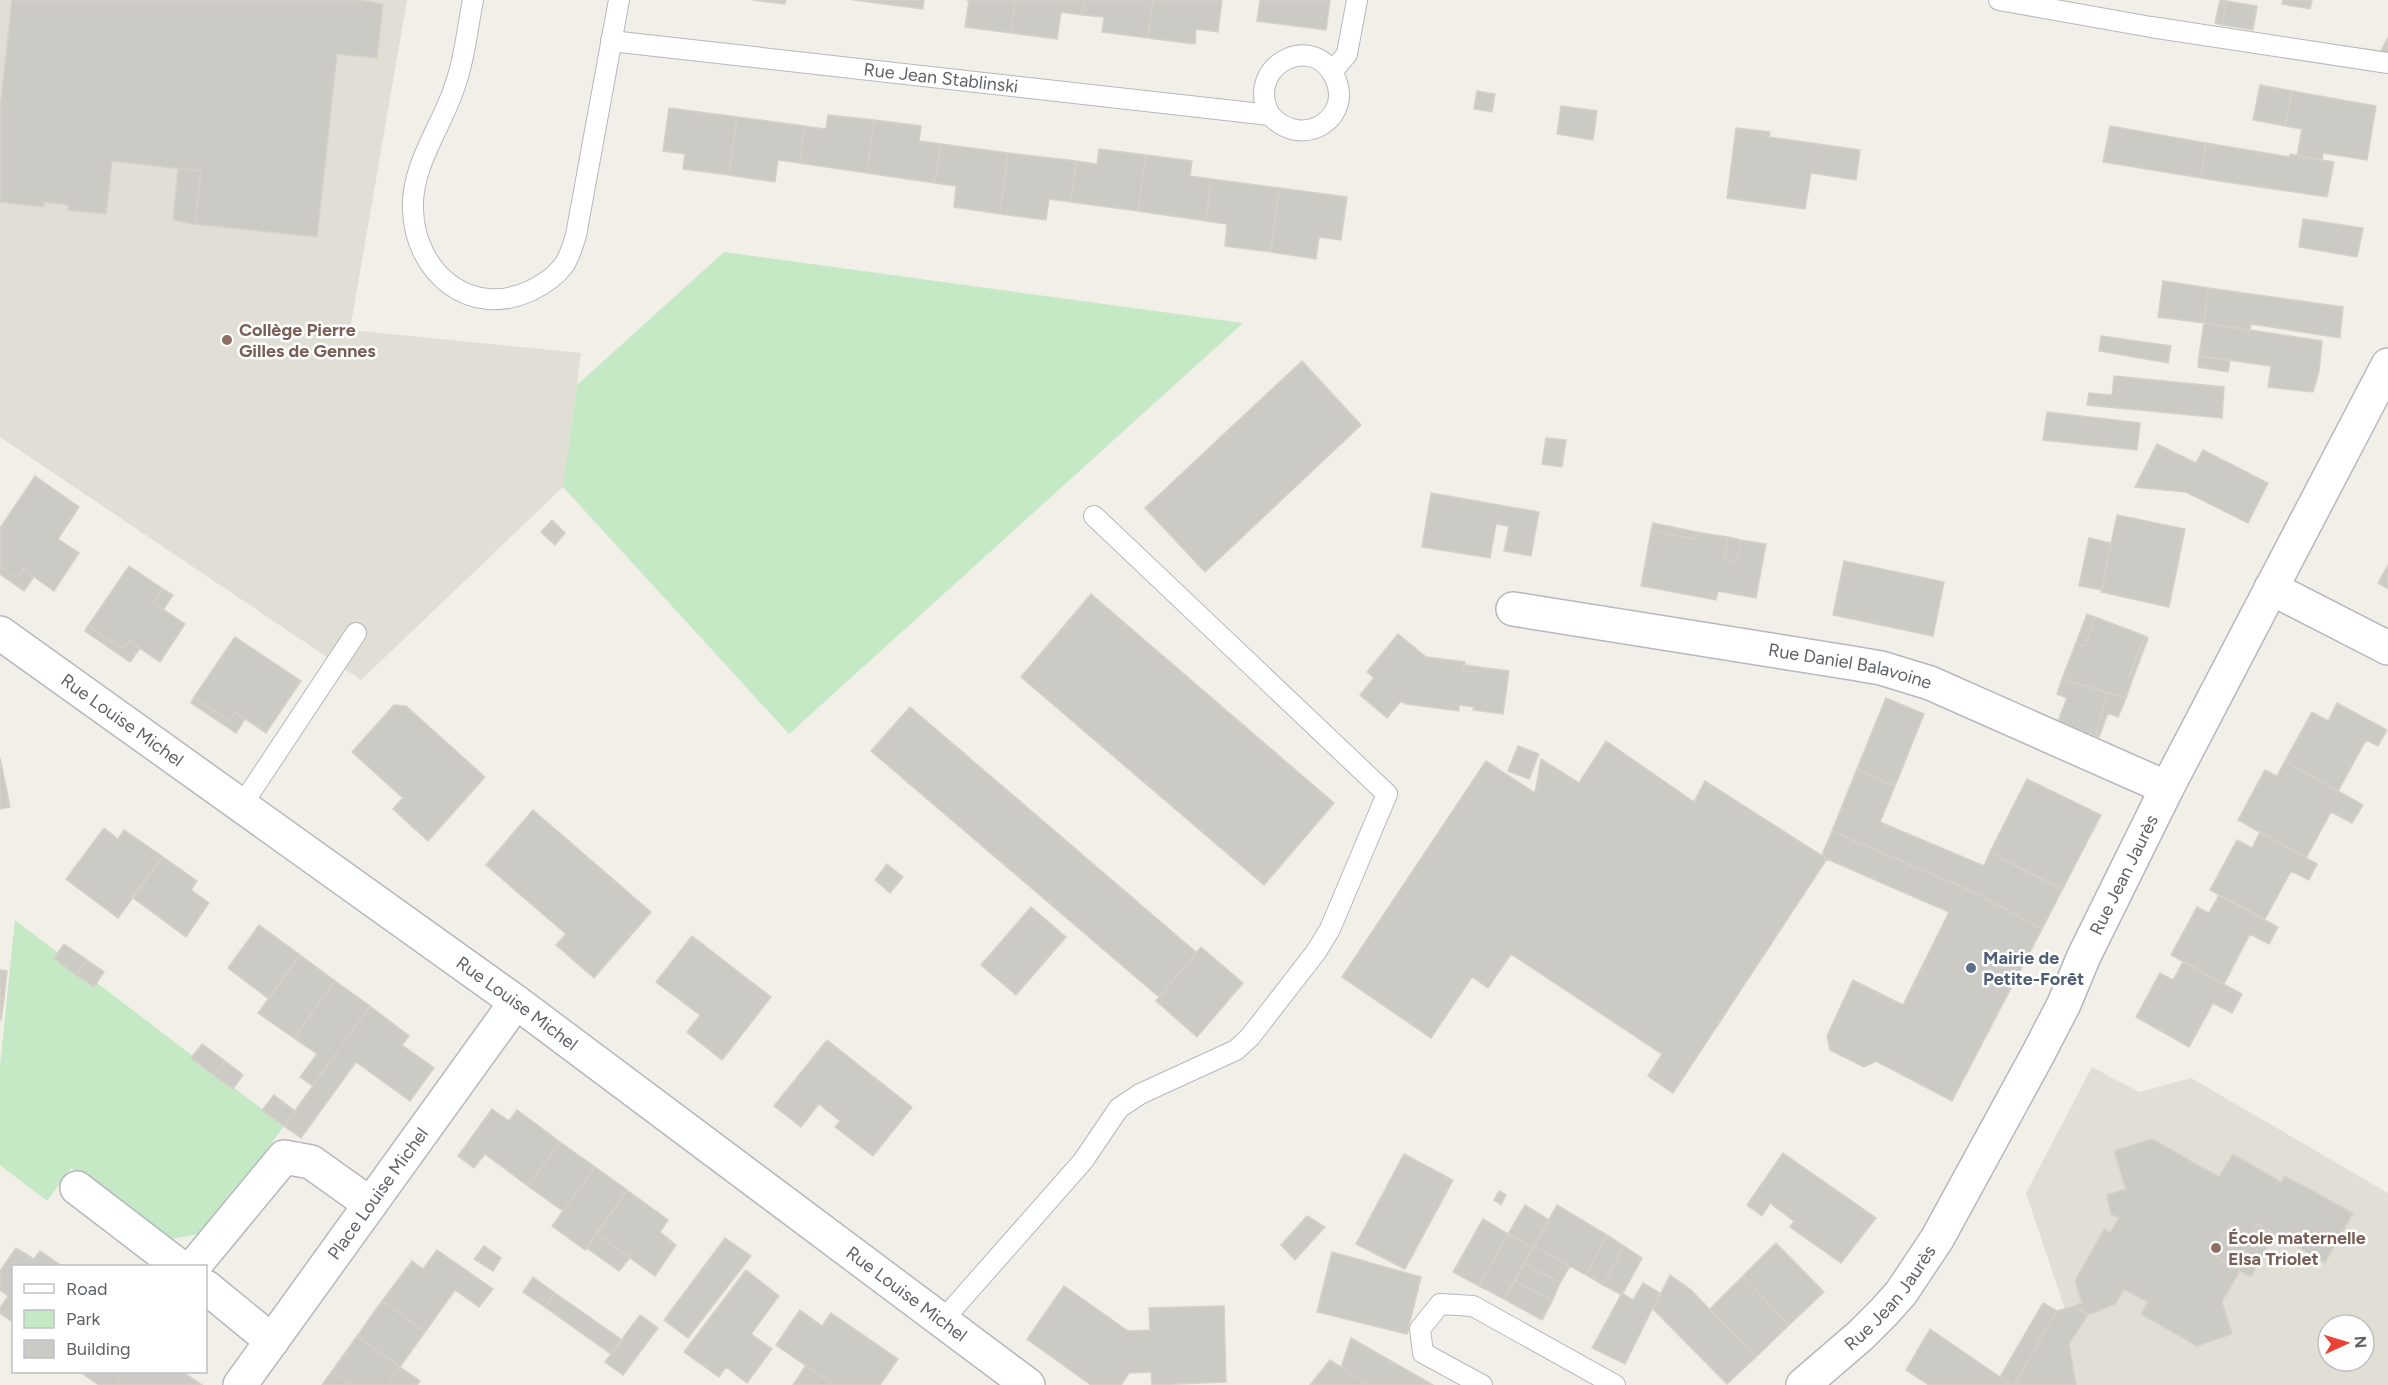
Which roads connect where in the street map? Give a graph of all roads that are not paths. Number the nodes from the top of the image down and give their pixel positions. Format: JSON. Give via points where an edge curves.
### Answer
{"nodes":[{"id":1,"x":473,"y":0,"type":"edge"},
{"id":2,"x":619,"y":0,"type":"edge"},
{"id":3,"x":1356,"y":0,"type":"edge"},
{"id":4,"x":1998,"y":0,"type":"edge"},
{"id":5,"x":611,"y":41,"type":"junction"},
{"id":6,"x":2388,"y":63,"type":"edge"},
{"id":7,"x":1332,"y":72,"type":"junction"},
{"id":8,"x":1270,"y":115,"type":"junction"},
{"id":9,"x":2388,"y":365,"type":"edge"},
{"id":10,"x":1094,"y":516,"type":"dead end"},
{"id":11,"x":2271,"y":588,"type":"junction"},
{"id":12,"x":1513,"y":609,"type":"dead end"},
{"id":13,"x":0,"y":633,"type":"edge"},
{"id":14,"x":356,"y":633,"type":"dead end"},
{"id":15,"x":2388,"y":648,"type":"edge"},
{"id":16,"x":2167,"y":788,"type":"junction"},
{"id":17,"x":242,"y":805,"type":"junction"},
{"id":18,"x":516,"y":1002,"type":"junction"},
{"id":19,"x":77,"y":1188,"type":"dead end"},
{"id":20,"x":370,"y":1204,"type":"junction"},
{"id":21,"x":178,"y":1265,"type":"edge"},
{"id":22,"x":195,"y":1265,"type":"edge"},
{"id":23,"x":207,"y":1288,"type":"edge"},
{"id":24,"x":942,"y":1321,"type":"junction"},
{"id":25,"x":272,"y":1341,"type":"junction"},
{"id":26,"x":240,"y":1385,"type":"edge"},
{"id":27,"x":1028,"y":1385,"type":"edge"},
{"id":28,"x":1482,"y":1385,"type":"edge"},
{"id":29,"x":1615,"y":1385,"type":"edge"},
{"id":30,"x":1803,"y":1385,"type":"edge"}],
"edges":[{"from":1,"to":5,"type":"lane","via":[[453,93],[420,166],[412,195],[417,244],[438,275],[464,292],[503,300],[520,296],[549,281],[564,266],[576,235]]},
{"from":2,"to":5,"type":"lane"},
{"from":3,"to":7,"type":"lane","via":[[1347,54]]},
{"from":4,"to":6,"type":"lane"},
{"from":5,"to":8,"type":"lane","name":"Rue Jean Stablinski"},
{"from":7,"to":8,"type":"lane","via":[[1319,60],[1301,56],[1276,65],[1263,89]]},
{"from":7,"to":8,"type":"lane","name":"Rue Jean Stablinski","via":[[1337,82],[1338,103],[1327,122],[1307,131],[1286,129]]},
{"from":9,"to":11,"type":"street","name":"Rue Jean Jaurès"},
{"from":10,"to":24,"type":"lane","via":[[1387,794],[1330,930],[1250,1037],[1236,1050],[1140,1094],[1119,1108],[1083,1161]]},
{"from":11,"to":15,"type":"street"},
{"from":11,"to":16,"type":"street","name":"Rue Jean Jaurès"},
{"from":12,"to":16,"type":"street","name":"Rue Daniel Balavoine","via":[[1904,674]]},
{"from":13,"to":17,"type":"street","name":"Rue Louise Michel"},
{"from":14,"to":17,"type":"lane"},
{"from":16,"to":30,"type":"street","name":"Rue Jean Jaurès","via":[[2064,1004],[1937,1239],[1884,1312]]},
{"from":17,"to":18,"type":"street","name":"Rue Louise Michel"},
{"from":18,"to":20,"type":"street","name":"Place Louise Michel"},
{"from":18,"to":24,"type":"street","name":"Rue Louise Michel"},
{"from":19,"to":21,"type":"street"},
{"from":20,"to":22,"type":"street","via":[[311,1162],[284,1157]]},
{"from":20,"to":25,"type":"street","name":"Place Louise Michel"},
{"from":23,"to":25,"type":"street"},
{"from":24,"to":27,"type":"street","name":"Rue Louise Michel"},
{"from":25,"to":26,"type":"street","name":"Place Louise Michel"},
{"from":28,"to":29,"type":"lane","via":[[1423,1353],[1420,1329],[1440,1304],[1473,1306]]}]}
